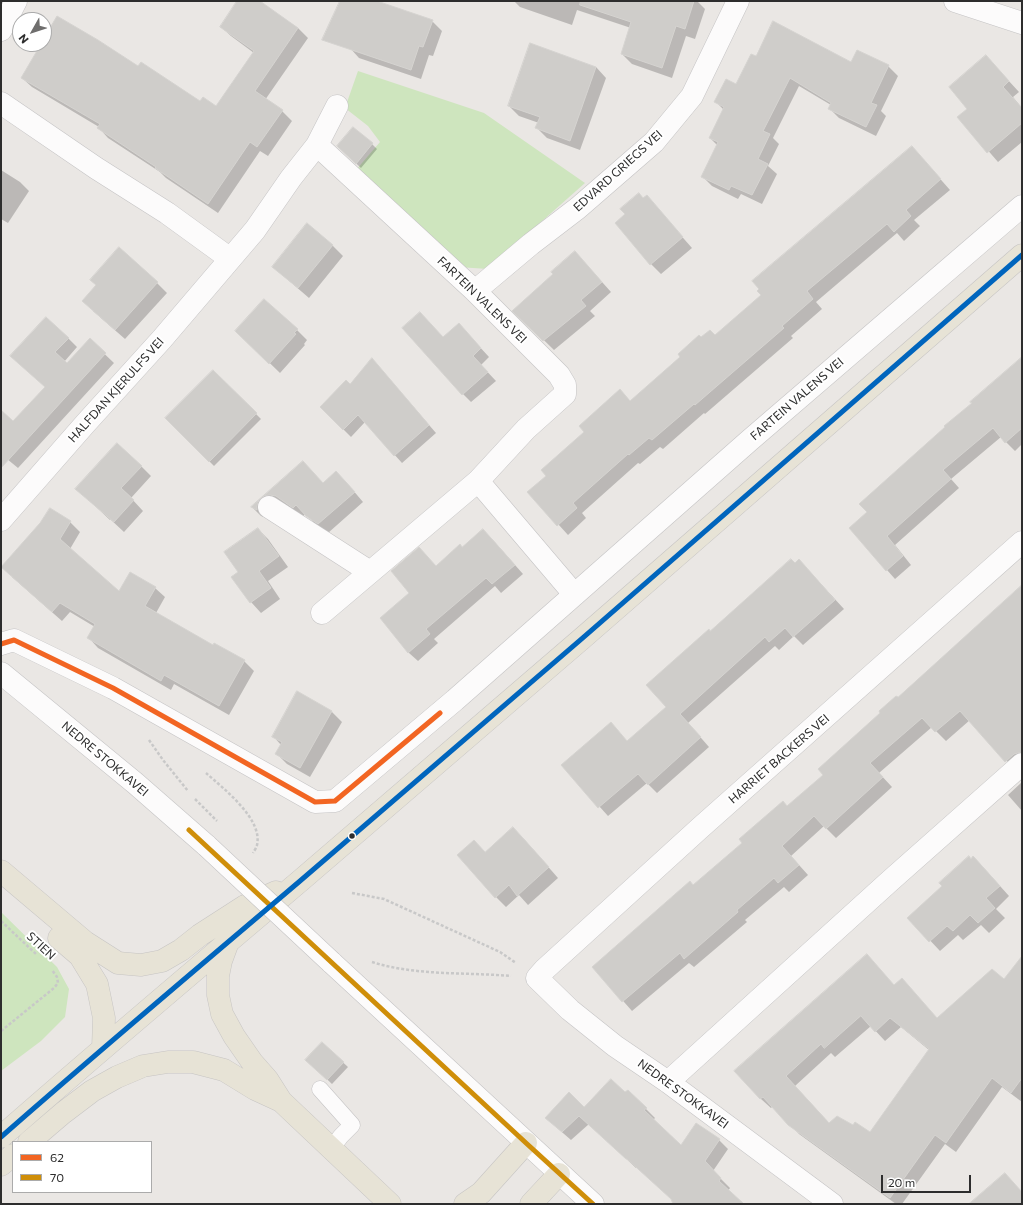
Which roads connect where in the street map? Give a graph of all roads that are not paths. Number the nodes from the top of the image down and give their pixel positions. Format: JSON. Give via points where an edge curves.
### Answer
{"nodes":[{"id":1,"x":16,"y":1,"type":"edge"},
{"id":2,"x":738,"y":1,"type":"edge"},
{"id":3,"x":955,"y":1,"type":"edge"},
{"id":4,"x":1022,"y":23,"type":"edge"},
{"id":5,"x":1,"y":30,"type":"edge"},
{"id":6,"x":1,"y":103,"type":"edge"},
{"id":7,"x":337,"y":106,"type":"dead end"},
{"id":8,"x":317,"y":146,"type":"junction"},
{"id":9,"x":1022,"y":206,"type":"edge"},
{"id":10,"x":1022,"y":255,"type":"edge"},
{"id":11,"x":229,"y":258,"type":"junction"},
{"id":12,"x":474,"y":291,"type":"junction"},
{"id":13,"x":478,"y":481,"type":"junction"},
{"id":14,"x":269,"y":507,"type":"dead end"},
{"id":15,"x":1,"y":520,"type":"edge"},
{"id":16,"x":1022,"y":542,"type":"edge"},
{"id":17,"x":370,"y":572,"type":"junction"},
{"id":18,"x":574,"y":594,"type":"junction"},
{"id":19,"x":322,"y":613,"type":"dead end"},
{"id":20,"x":1,"y":644,"type":"edge"},
{"id":21,"x":1,"y":673,"type":"edge"},
{"id":22,"x":1022,"y":764,"type":"edge"},
{"id":23,"x":1,"y":871,"type":"edge"},
{"id":24,"x":298,"y":883,"type":"junction"},
{"id":25,"x":1,"y":888,"type":"edge"},
{"id":26,"x":228,"y":942,"type":"junction"},
{"id":27,"x":538,"y":978,"type":"joint"},
{"id":28,"x":103,"y":1048,"type":"junction"},
{"id":29,"x":668,"y":1082,"type":"junction"},
{"id":30,"x":320,"y":1089,"type":"dead end"},
{"id":31,"x":281,"y":1101,"type":"junction"},
{"id":32,"x":1,"y":1136,"type":"edge"},
{"id":33,"x":30,"y":1141,"type":"edge"},
{"id":34,"x":526,"y":1143,"type":"junction"},
{"id":35,"x":331,"y":1149,"type":"junction"},
{"id":36,"x":12,"y":1156,"type":"edge"},
{"id":37,"x":1,"y":1165,"type":"edge"},
{"id":38,"x":559,"y":1174,"type":"junction"},
{"id":39,"x":390,"y":1204,"type":"edge"},
{"id":40,"x":399,"y":1204,"type":"edge"},
{"id":41,"x":465,"y":1204,"type":"edge"},
{"id":42,"x":531,"y":1204,"type":"edge"},
{"id":43,"x":593,"y":1204,"type":"edge"},
{"id":44,"x":832,"y":1204,"type":"edge"}],
"edges":[{"from":1,"to":5,"type":"street"},
{"from":2,"to":12,"type":"street","name":"EDVARD GRIEGS VEI","via":[[692,96],[654,142],[578,208]]},
{"from":3,"to":4,"type":"street"},
{"from":6,"to":11,"type":"street","via":[[167,213]]},
{"from":7,"to":8,"type":"street","name":"HALFDAN KJERULFS VEI"},
{"from":8,"to":11,"type":"street","name":"HALFDAN KJERULFS VEI","via":[[255,230]]},
{"from":8,"to":12,"type":"street","name":"FARTEIN VALENS VEI"},
{"from":9,"to":18,"type":"street","name":"FARTEIN VALENS VEI"},
{"from":10,"to":24,"type":"main road"},
{"from":11,"to":15,"type":"street","name":"HALFDAN KJERULFS VEI","via":[[162,339]]},
{"from":12,"to":13,"type":"street","name":"FARTEIN VALENS VEI","via":[[565,385],[565,394],[526,429]]},
{"from":13,"to":17,"type":"street","name":"FARTEIN VALENS VEI"},
{"from":13,"to":18,"type":"street"},
{"from":14,"to":17,"type":"street"},
{"from":16,"to":27,"type":"street","name":"HARRIET BACKERS VEI","via":[[700,828]]},
{"from":17,"to":19,"type":"street","name":"FARTEIN VALENS VEI"},
{"from":18,"to":20,"type":"street","name":"FARTEIN VALENS VEI","via":[[455,700],[335,801],[315,802],[113,688],[14,640]]},
{"from":21,"to":34,"type":"street","name":"NEDRE STOKKAVEI","bridge":true,"via":[[208,846]]},
{"from":22,"to":29,"type":"street"},
{"from":23,"to":24,"type":"main road","via":[[85,942],[118,963],[141,965],[162,960],[245,906]]},
{"from":24,"to":26,"type":"main road"},
{"from":25,"to":28,"type":"main road","via":[[80,956],[97,984],[104,1018]]},
{"from":26,"to":28,"type":"main road"},
{"from":26,"to":31,"type":"main road","via":[[218,976],[222,1014],[234,1036]]},
{"from":27,"to":29,"type":"street","name":"NEDRE STOKKAVEI","via":[[570,1010],[615,1046]]},
{"from":28,"to":32,"type":"main road"},
{"from":29,"to":44,"type":"street","name":"NEDRE STOKKAVEI"},
{"from":30,"to":35,"type":"lane","via":[[352,1125]]},
{"from":31,"to":33,"type":"main road","via":[[224,1070],[193,1062],[168,1062],[143,1066],[92,1091]]},
{"from":31,"to":35,"type":"main road"},
{"from":34,"to":38,"type":"street","name":"NEDRE STOKKAVEI"},
{"from":34,"to":41,"type":"main road","via":[[481,1192]]},
{"from":35,"to":39,"type":"main road"},
{"from":36,"to":37,"type":"main road"},
{"from":38,"to":42,"type":"main road"},
{"from":38,"to":43,"type":"street","name":"NEDRE STOKKAVEI"},
{"from":39,"to":40,"type":"main road"}]}
